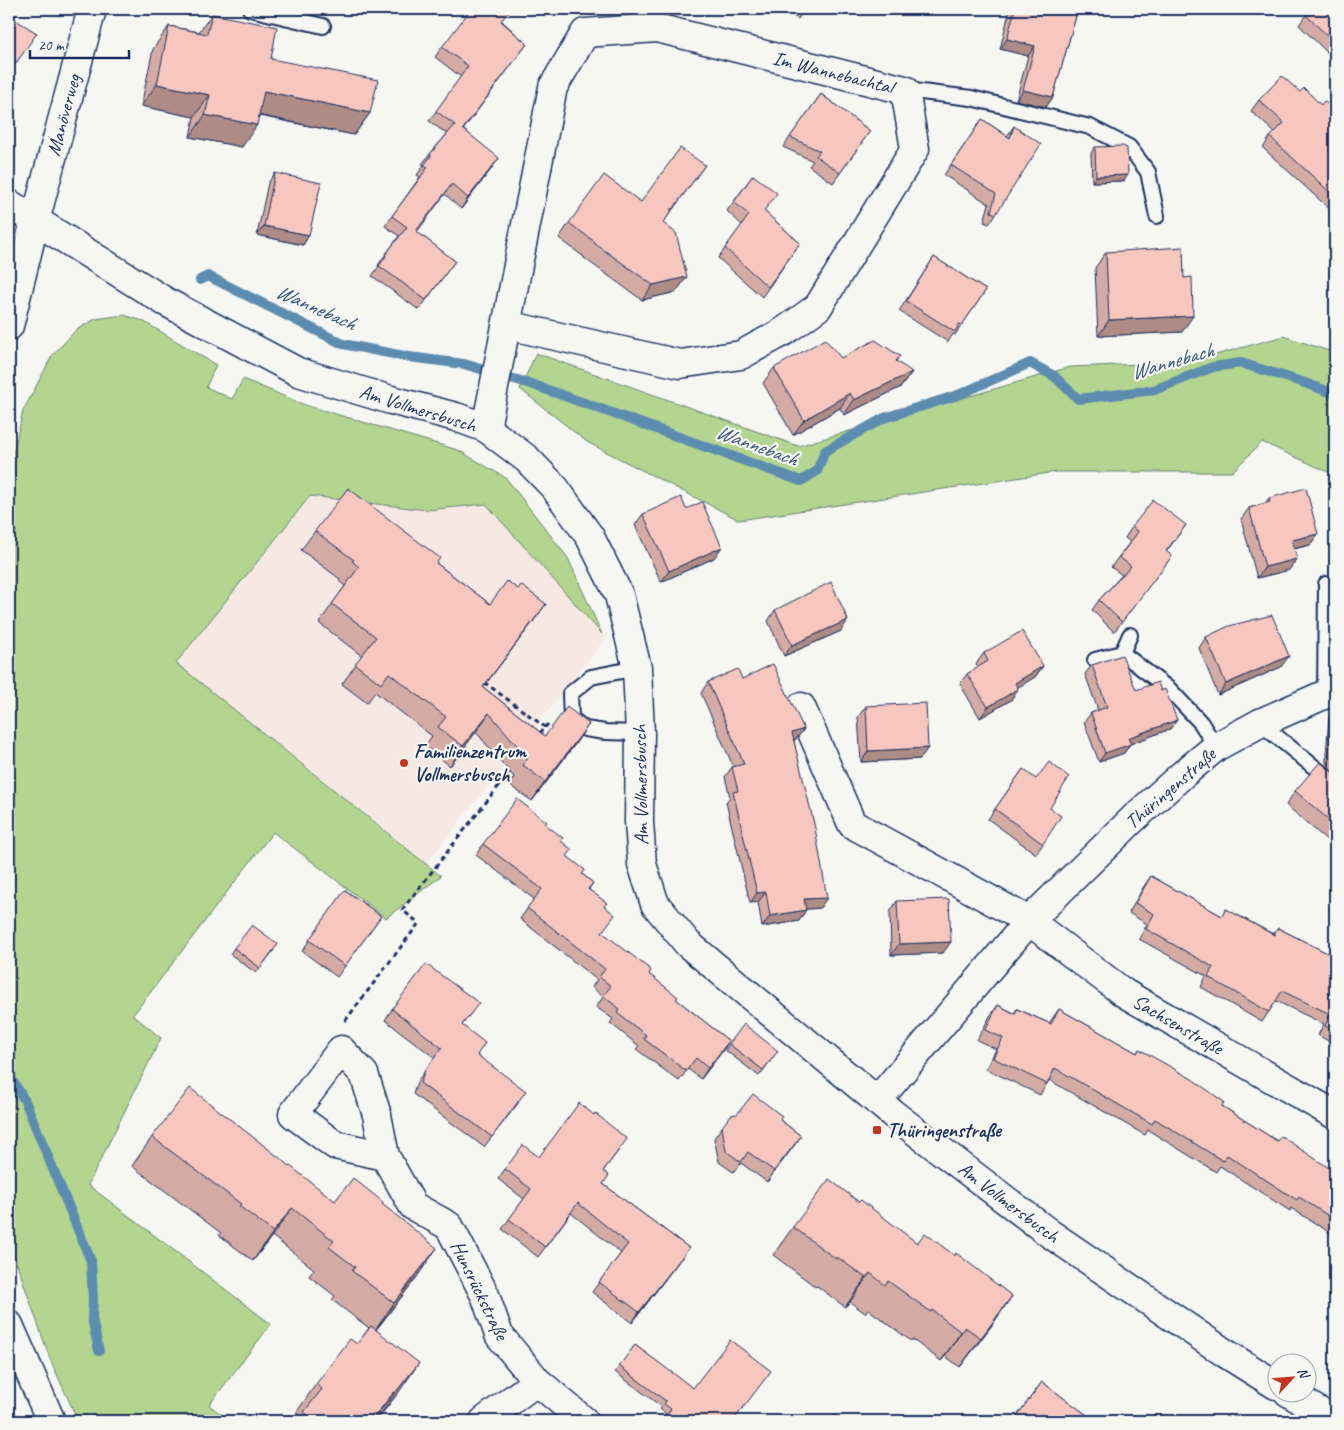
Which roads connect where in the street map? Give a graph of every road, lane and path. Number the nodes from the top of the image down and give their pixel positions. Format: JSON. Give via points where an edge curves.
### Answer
{"nodes":[{"id":1,"x":92,"y":9,"type":"edge"},
{"id":2,"x":250,"y":9,"type":"edge"},
{"id":3,"x":323,"y":26,"type":"dead end"},
{"id":4,"x":905,"y":90,"type":"junction"},
{"id":5,"x":9,"y":204,"type":"edge"},
{"id":6,"x":1156,"y":216,"type":"dead end"},
{"id":7,"x":35,"y":221,"type":"junction"},
{"id":8,"x":9,"y":326,"type":"edge"},
{"id":9,"x":505,"y":338,"type":"junction"},
{"id":10,"x":486,"y":428,"type":"junction"},
{"id":11,"x":1326,"y":584,"type":"dead end"},
{"id":12,"x":1130,"y":635,"type":"dead end"},
{"id":13,"x":1122,"y":653,"type":"junction"},
{"id":14,"x":1095,"y":660,"type":"dead end"},
{"id":15,"x":637,"y":668,"type":"junction"},
{"id":16,"x":478,"y":678,"type":"edge"},
{"id":17,"x":1330,"y":692,"type":"edge"},
{"id":18,"x":570,"y":694,"type":"junction"},
{"id":19,"x":801,"y":707,"type":"dead end"},
{"id":20,"x":1260,"y":723,"type":"junction"},
{"id":21,"x":545,"y":727,"type":"junction"},
{"id":22,"x":640,"y":733,"type":"junction"},
{"id":23,"x":539,"y":735,"type":"edge"},
{"id":24,"x":1216,"y":747,"type":"junction"},
{"id":25,"x":515,"y":765,"type":"edge"},
{"id":26,"x":1335,"y":784,"type":"edge"},
{"id":27,"x":1029,"y":921,"type":"junction"},
{"id":28,"x":341,"y":1050,"type":"junction"},
{"id":29,"x":877,"y":1101,"type":"junction"},
{"id":30,"x":1335,"y":1115,"type":"edge"},
{"id":31,"x":386,"y":1156,"type":"junction"},
{"id":32,"x":9,"y":1325,"type":"edge"},
{"id":33,"x":1266,"y":1379,"type":"edge"},
{"id":34,"x":537,"y":1381,"type":"junction"},
{"id":35,"x":1304,"y":1402,"type":"edge"},
{"id":36,"x":51,"y":1421,"type":"edge"},
{"id":37,"x":484,"y":1421,"type":"edge"},
{"id":38,"x":584,"y":1421,"type":"edge"},
{"id":39,"x":1334,"y":1421,"type":"edge"}],
"edges":[{"from":1,"to":7,"type":"street","name":"Manöverweg"},
{"from":2,"to":3,"type":"lane"},
{"from":4,"to":6,"type":"lane","via":[[971,98],[1090,127],[1129,148],[1148,172]]},
{"from":4,"to":9,"type":"street","name":"Im Wannebachtal","via":[[915,150],[818,307],[783,332],[741,355],[680,364]]},
{"from":4,"to":9,"type":"street","name":"Im Wannebachtal","via":[[656,28],[585,33],[553,87]]},
{"from":5,"to":7,"type":"street","name":"Am Vollmersbusch"},
{"from":7,"to":8,"type":"street","name":"Manöverweg"},
{"from":7,"to":10,"type":"street","name":"Am Vollmersbusch","via":[[166,302],[298,372]]},
{"from":9,"to":10,"type":"street","name":"Im Wannebachtal"},
{"from":10,"to":15,"type":"street","name":"Am Vollmersbusch","via":[[527,459],[554,488],[590,537],[619,595]]},
{"from":11,"to":17,"type":"lane"},
{"from":12,"to":13,"type":"lane"},
{"from":13,"to":14,"type":"lane"},
{"from":13,"to":24,"type":"lane","via":[[1170,690],[1201,723]]},
{"from":15,"to":18,"type":"lane","via":[[591,677]]},
{"from":15,"to":22,"type":"street","name":"Am Vollmersbusch"},
{"from":16,"to":21,"type":"path"},
{"from":17,"to":20,"type":"street","name":"Thüringenstraße"},
{"from":18,"to":21,"type":"path"},
{"from":18,"to":22,"type":"lane","via":[[571,718],[585,729]]},
{"from":19,"to":27,"type":"street","via":[[852,824]]},
{"from":20,"to":24,"type":"street","name":"Thüringenstraße"},
{"from":20,"to":26,"type":"lane"},
{"from":21,"to":23,"type":"path"},
{"from":22,"to":29,"type":"street","name":"Am Vollmersbusch","via":[[642,864],[655,904],[688,944]]},
{"from":24,"to":27,"type":"street","name":"Thüringenstraße","via":[[1133,819]]},
{"from":25,"to":28,"type":"path","via":[[402,910],[420,923],[342,1026]]},
{"from":27,"to":29,"type":"street","name":"Thüringenstraße"},
{"from":27,"to":30,"type":"street","name":"Sachsenstraße","via":[[1124,992]]},
{"from":28,"to":31,"type":"street","name":"Hunsrückstraße","via":[[364,1074]]},
{"from":28,"to":31,"type":"street","via":[[293,1114],[335,1145]]},
{"from":29,"to":33,"type":"street","name":"Am Vollmersbusch","via":[[1049,1233]]},
{"from":31,"to":34,"type":"street","name":"Hunsrückstraße","via":[[413,1206],[449,1226],[485,1295],[499,1335]]},
{"from":32,"to":36,"type":"street"},
{"from":34,"to":37,"type":"street"},
{"from":34,"to":38,"type":"street","name":"Hunsrückstraße"},
{"from":35,"to":39,"type":"street"}]}
